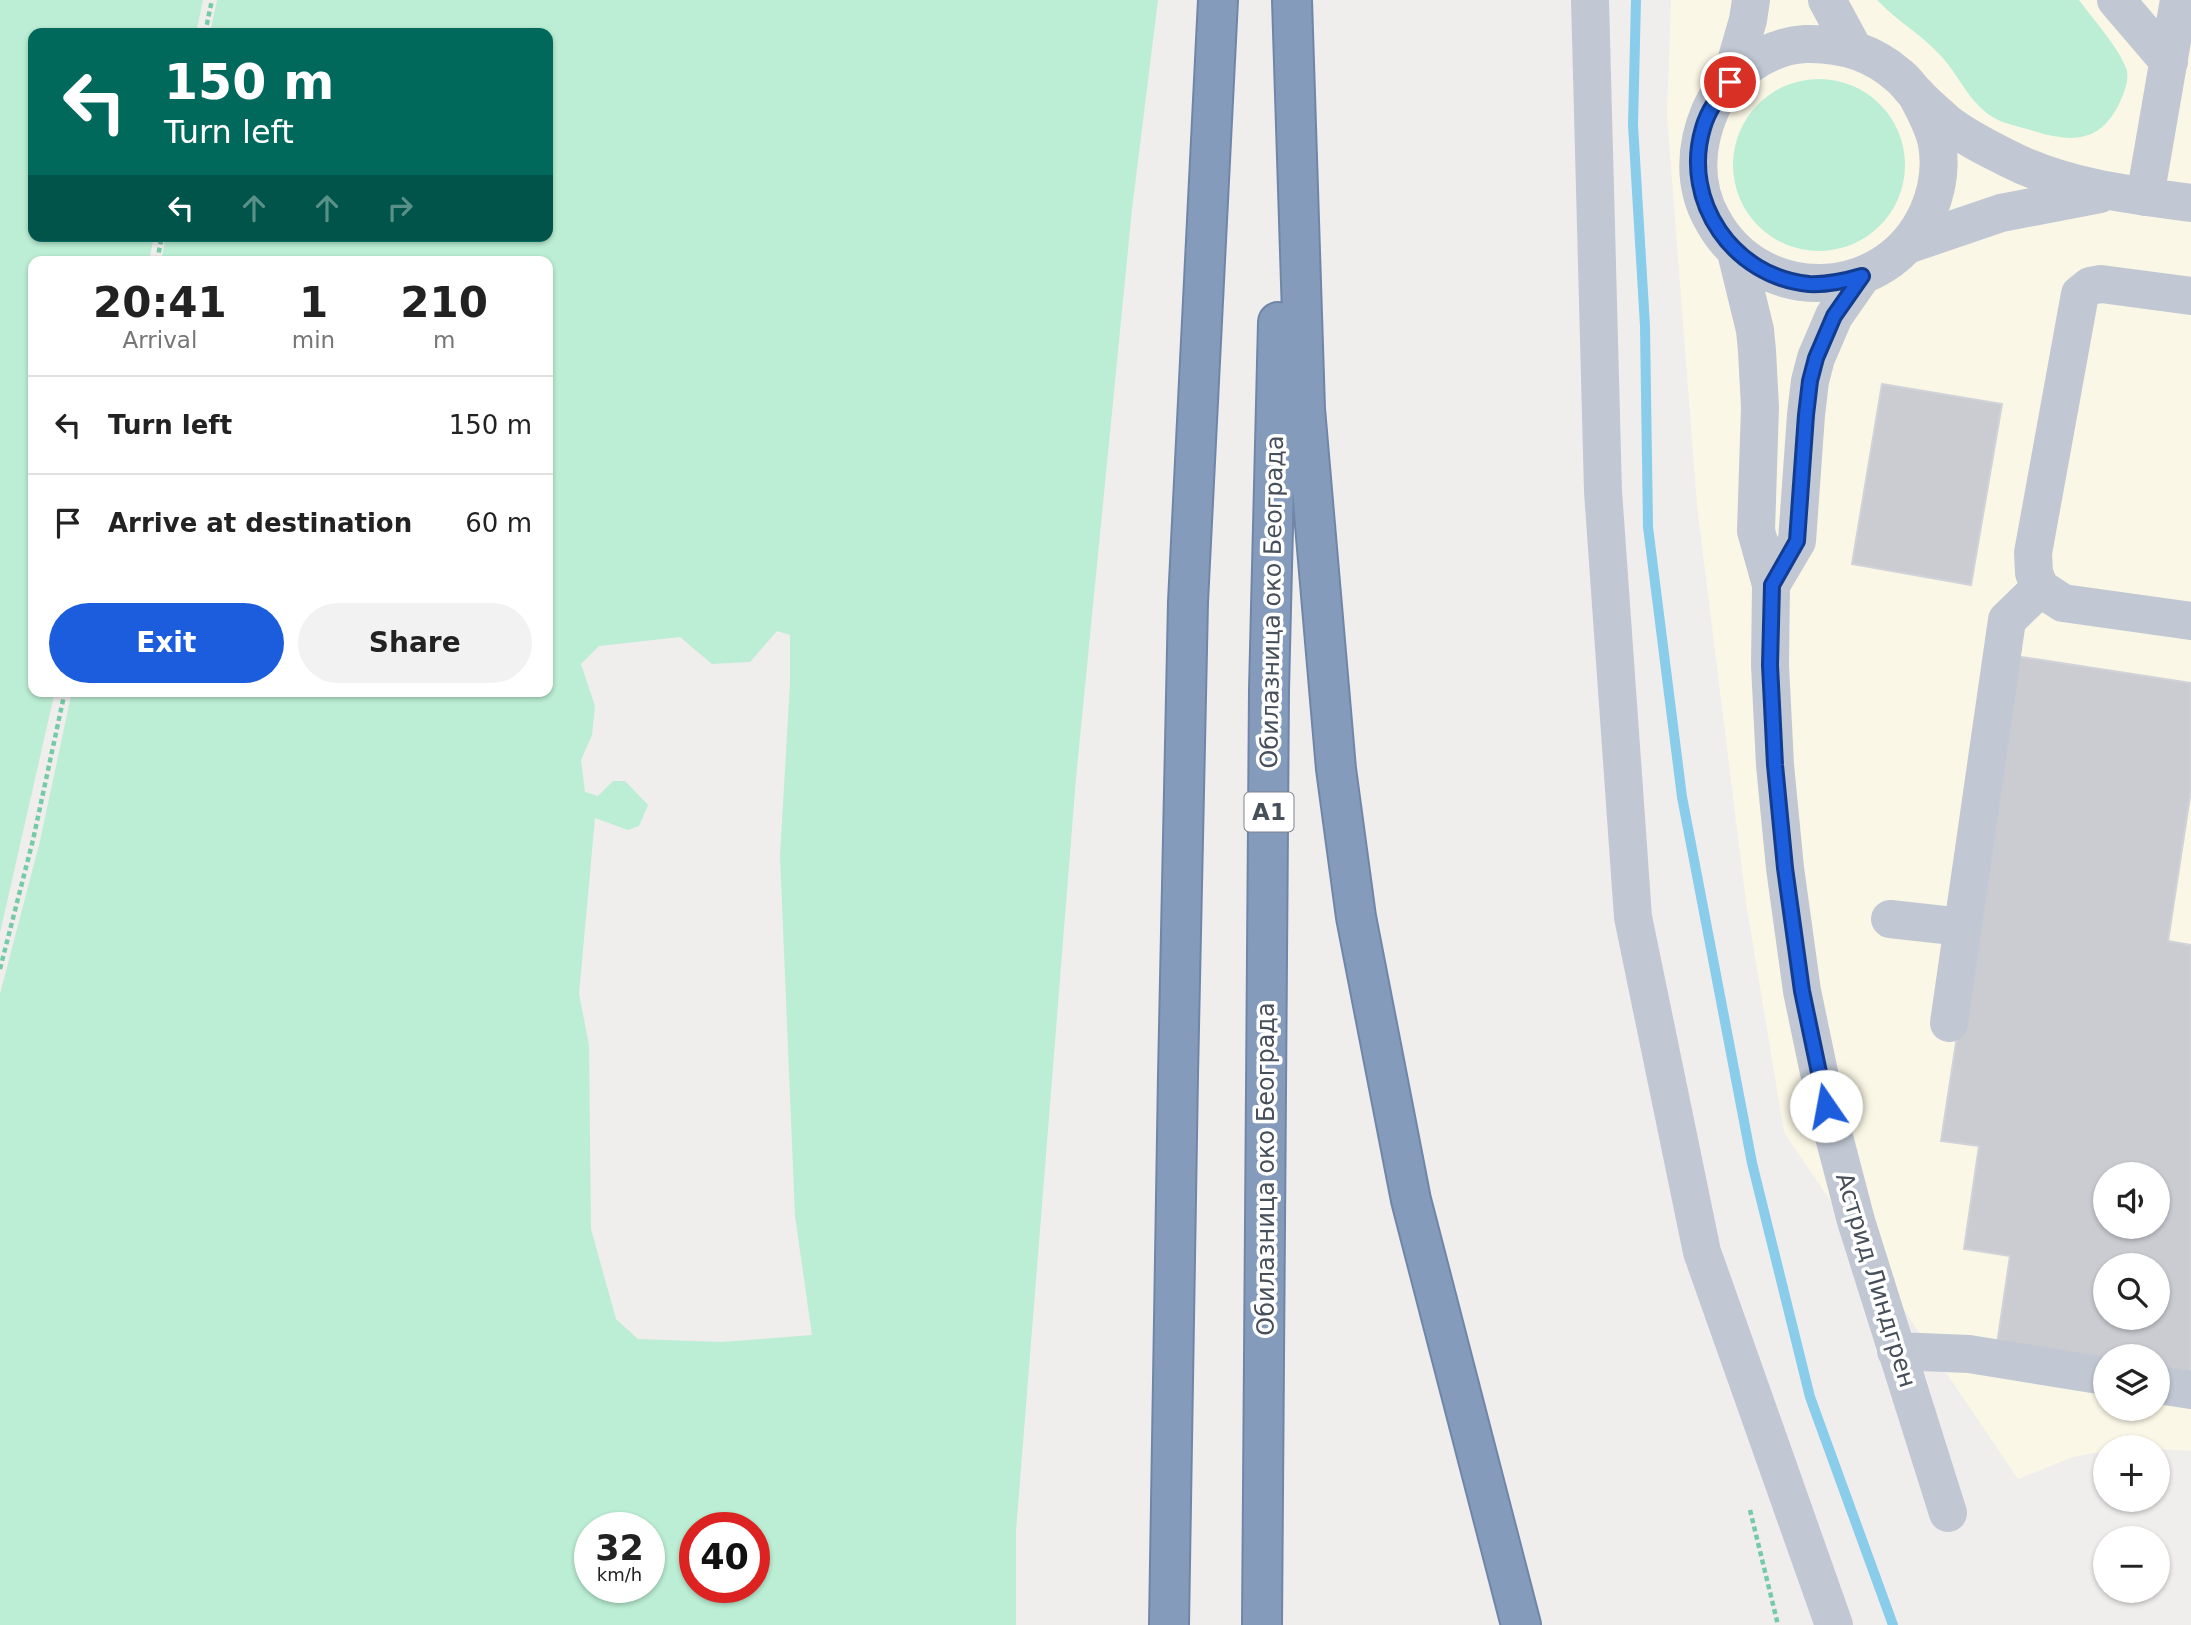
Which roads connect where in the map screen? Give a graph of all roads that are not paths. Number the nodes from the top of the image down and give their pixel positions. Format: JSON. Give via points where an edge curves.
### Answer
{"nodes":[{"id":1,"x":1218,"y":0,"type":"edge"},
{"id":2,"x":1285,"y":0,"type":"edge"},
{"id":3,"x":1292,"y":0,"type":"edge"},
{"id":4,"x":1590,"y":0,"type":"edge"},
{"id":5,"x":1751,"y":0,"type":"edge"},
{"id":6,"x":1827,"y":0,"type":"edge"},
{"id":7,"x":2116,"y":0,"type":"edge"},
{"id":8,"x":2179,"y":0,"type":"edge"},
{"id":9,"x":1853,"y":48,"type":"junction"},
{"id":10,"x":2169,"y":62,"type":"junction"},
{"id":11,"x":1730,"y":82,"type":"junction"},
{"id":12,"x":1917,"y":96,"type":"junction"},
{"id":13,"x":2129,"y":195,"type":"junction"},
{"id":14,"x":2191,"y":203,"type":"edge"},
{"id":15,"x":1907,"y":246,"type":"junction"},
{"id":16,"x":1736,"y":252,"type":"junction"},
{"id":17,"x":1862,"y":276,"type":"junction"},
{"id":18,"x":2191,"y":296,"type":"edge"},
{"id":19,"x":1772,"y":585,"type":"junction"},
{"id":20,"x":2040,"y":588,"type":"junction"},
{"id":21,"x":2191,"y":621,"type":"edge"},
{"id":22,"x":1890,"y":919,"type":"dead end"},
{"id":23,"x":1962,"y":927,"type":"junction"},
{"id":24,"x":1949,"y":1023,"type":"dead end"},
{"id":25,"x":1896,"y":1351,"type":"junction"},
{"id":26,"x":2093,"y":1374,"type":"edge"},
{"id":27,"x":2170,"y":1387,"type":"edge"},
{"id":28,"x":2191,"y":1390,"type":"edge"},
{"id":29,"x":1948,"y":1513,"type":"dead end"},
{"id":30,"x":1169,"y":1625,"type":"edge"},
{"id":31,"x":1262,"y":1625,"type":"edge"},
{"id":32,"x":1521,"y":1625,"type":"edge"},
{"id":33,"x":1834,"y":1625,"type":"edge"}],
"edges":[{"from":1,"to":30,"type":"highway","via":[[1188,602]]},
{"from":2,"to":31,"type":"highway","name":"Обилазница око Београда","number":"A1","via":[[1269,690]]},
{"from":3,"to":32,"type":"highway","via":[[1304,409],[1336,769],[1356,917],[1411,1200]]},
{"from":4,"to":33,"type":"street","via":[[1603,491],[1633,917],[1702,1252]]},
{"from":5,"to":11,"type":"street"},
{"from":6,"to":9,"type":"street"},
{"from":7,"to":10,"type":"street"},
{"from":8,"to":10,"type":"street"},
{"from":9,"to":11,"type":"street","via":[[1800,45],[1773,52]]},
{"from":9,"to":12,"type":"street","via":[[1899,75]]},
{"from":10,"to":13,"type":"street"},
{"from":11,"to":16,"type":"street","via":[[1713,104],[1698,155],[1706,208],[1718,232]]},
{"from":12,"to":13,"type":"street","via":[[1948,124],[2006,158],[2036,172]]},
{"from":12,"to":15,"type":"street","via":[[1937,145],[1938,173],[1933,199]]},
{"from":13,"to":14,"type":"street"},
{"from":13,"to":15,"type":"street","via":[[2001,213]]},
{"from":15,"to":17,"type":"street"},
{"from":16,"to":17,"type":"street","via":[[1783,279],[1837,283]]},
{"from":16,"to":19,"type":"street","name":"Астрид Линдгрен","via":[[1758,351],[1756,531]]},
{"from":17,"to":19,"type":"street","name":"Астрид Линдгрен","via":[[1834,316],[1816,358],[1806,415],[1797,541]]},
{"from":18,"to":20,"type":"street","via":[[2101,284],[2080,294],[2033,553]]},
{"from":19,"to":25,"type":"street","name":"Астрид Линдгрен","via":[[1775,765],[1802,991],[1856,1222]]},
{"from":20,"to":21,"type":"street","via":[[2063,603]]},
{"from":20,"to":23,"type":"street","via":[[2007,620]]},
{"from":22,"to":23,"type":"street"},
{"from":23,"to":24,"type":"street"},
{"from":25,"to":26,"type":"street","via":[[1969,1354]]},
{"from":25,"to":29,"type":"street","name":"Астрид Линдгрен"},
{"from":27,"to":28,"type":"street"}]}
